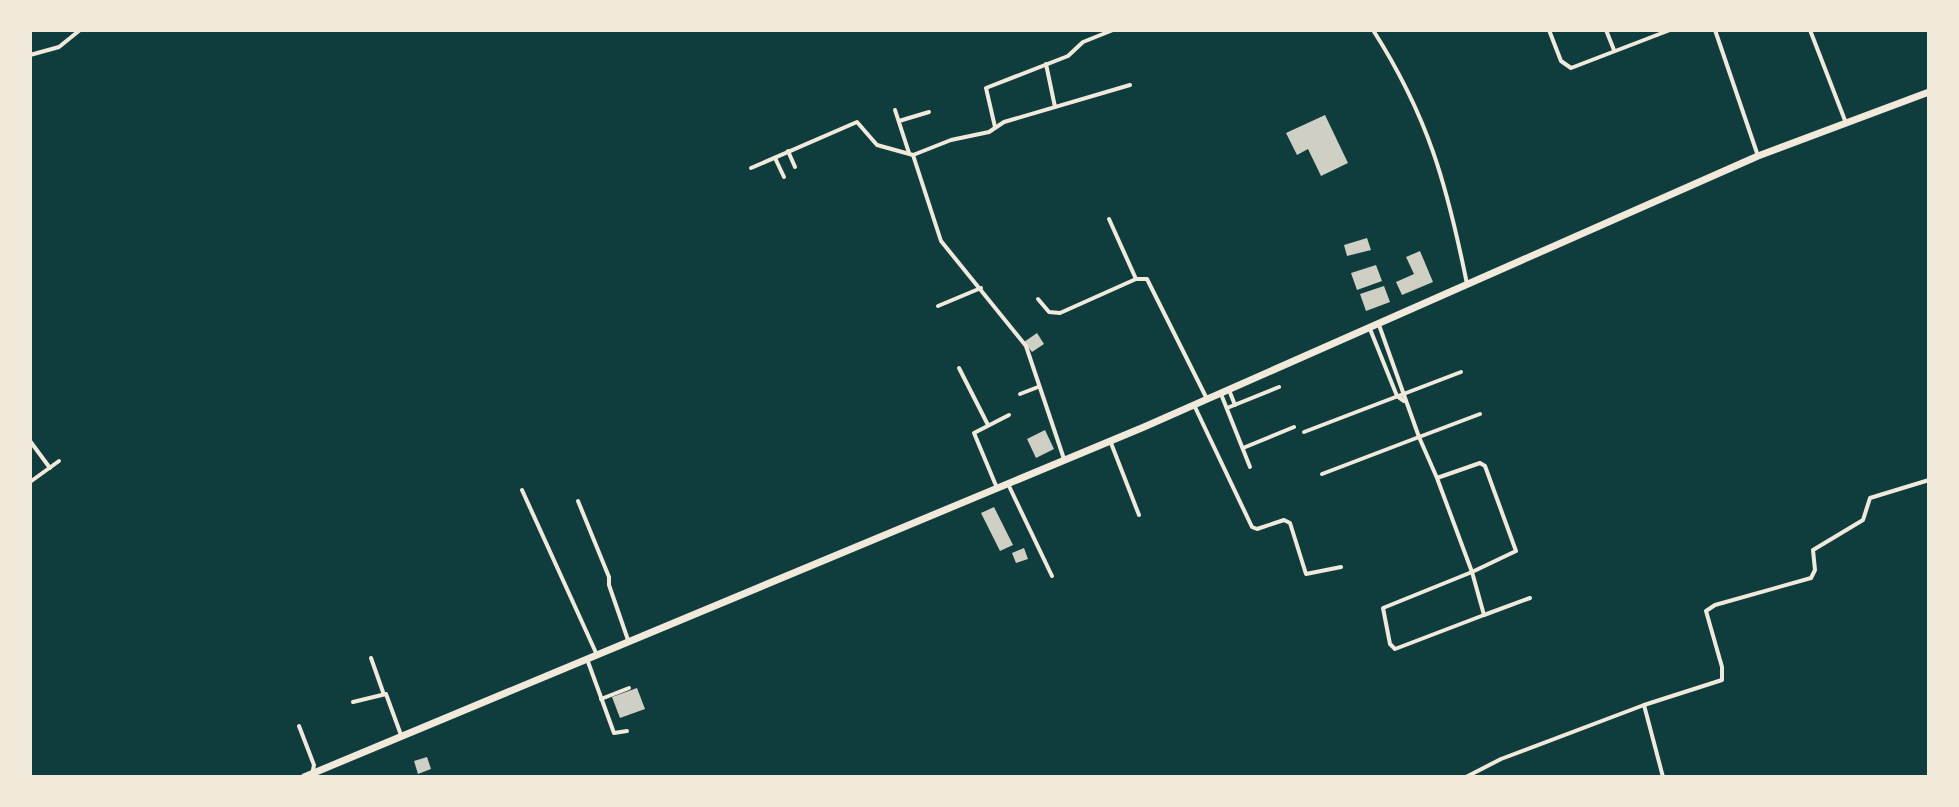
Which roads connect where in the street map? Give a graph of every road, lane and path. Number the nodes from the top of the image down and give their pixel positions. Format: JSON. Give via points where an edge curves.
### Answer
{"nodes":[{"id":1,"x":80,"y":30,"type":"edge"},
{"id":2,"x":1113,"y":30,"type":"edge"},
{"id":3,"x":1373,"y":30,"type":"edge"},
{"id":4,"x":1549,"y":30,"type":"edge"},
{"id":5,"x":1606,"y":30,"type":"edge"},
{"id":6,"x":1715,"y":30,"type":"edge"},
{"id":7,"x":1810,"y":30,"type":"edge"},
{"id":8,"x":1667,"y":31,"type":"edge"},
{"id":9,"x":1614,"y":50,"type":"junction"},
{"id":10,"x":30,"y":55,"type":"edge"},
{"id":11,"x":1046,"y":64,"type":"junction"},
{"id":12,"x":1130,"y":85,"type":"dead end"},
{"id":13,"x":1929,"y":92,"type":"edge"},
{"id":14,"x":1055,"y":107,"type":"junction"},
{"id":15,"x":895,"y":110,"type":"dead end"},
{"id":16,"x":929,"y":112,"type":"dead end"},
{"id":17,"x":899,"y":121,"type":"junction"},
{"id":18,"x":1846,"y":123,"type":"junction"},
{"id":19,"x":995,"y":127,"type":"junction"},
{"id":20,"x":788,"y":151,"type":"junction"},
{"id":21,"x":911,"y":154,"type":"junction"},
{"id":22,"x":1758,"y":156,"type":"junction"},
{"id":23,"x":775,"y":157,"type":"junction"},
{"id":24,"x":795,"y":167,"type":"dead end"},
{"id":25,"x":751,"y":168,"type":"dead end"},
{"id":26,"x":784,"y":177,"type":"dead end"},
{"id":27,"x":1109,"y":219,"type":"dead end"},
{"id":28,"x":1136,"y":279,"type":"junction"},
{"id":29,"x":1468,"y":286,"type":"junction"},
{"id":30,"x":981,"y":288,"type":"junction"},
{"id":31,"x":1038,"y":299,"type":"dead end"},
{"id":32,"x":938,"y":306,"type":"dead end"},
{"id":33,"x":1379,"y":325,"type":"junction"},
{"id":34,"x":1370,"y":329,"type":"junction"},
{"id":35,"x":959,"y":368,"type":"dead end"},
{"id":36,"x":1461,"y":372,"type":"dead end"},
{"id":37,"x":1038,"y":387,"type":"junction"},
{"id":38,"x":1279,"y":387,"type":"dead end"},
{"id":39,"x":1225,"y":392,"type":"junction"},
{"id":40,"x":1405,"y":393,"type":"junction"},
{"id":41,"x":1020,"y":394,"type":"dead end"},
{"id":42,"x":1397,"y":396,"type":"junction"},
{"id":43,"x":1207,"y":399,"type":"junction"},
{"id":44,"x":1404,"y":401,"type":"junction"},
{"id":45,"x":1194,"y":405,"type":"junction"},
{"id":46,"x":1235,"y":405,"type":"junction"},
{"id":47,"x":1227,"y":408,"type":"junction"},
{"id":48,"x":1480,"y":414,"type":"dead end"},
{"id":49,"x":1009,"y":415,"type":"dead end"},
{"id":50,"x":988,"y":425,"type":"junction"},
{"id":51,"x":1294,"y":427,"type":"dead end"},
{"id":52,"x":1304,"y":432,"type":"dead end"},
{"id":53,"x":1419,"y":437,"type":"junction"},
{"id":54,"x":1110,"y":440,"type":"junction"},
{"id":55,"x":30,"y":441,"type":"edge"},
{"id":56,"x":1243,"y":448,"type":"junction"},
{"id":57,"x":1064,"y":459,"type":"junction"},
{"id":58,"x":59,"y":461,"type":"dead end"},
{"id":59,"x":1250,"y":467,"type":"dead end"},
{"id":60,"x":50,"y":468,"type":"junction"},
{"id":61,"x":1322,"y":474,"type":"dead end"},
{"id":62,"x":1437,"y":478,"type":"junction"},
{"id":63,"x":1929,"y":480,"type":"edge"},
{"id":64,"x":30,"y":482,"type":"edge"},
{"id":65,"x":1008,"y":484,"type":"junction"},
{"id":66,"x":997,"y":488,"type":"junction"},
{"id":67,"x":522,"y":490,"type":"dead end"},
{"id":68,"x":578,"y":501,"type":"dead end"},
{"id":69,"x":1139,"y":515,"type":"dead end"},
{"id":70,"x":1341,"y":567,"type":"dead end"},
{"id":71,"x":1472,"y":572,"type":"junction"},
{"id":72,"x":1052,"y":576,"type":"dead end"},
{"id":73,"x":1530,"y":598,"type":"dead end"},
{"id":74,"x":1484,"y":615,"type":"junction"},
{"id":75,"x":629,"y":642,"type":"junction"},
{"id":76,"x":597,"y":655,"type":"junction"},
{"id":77,"x":371,"y":658,"type":"dead end"},
{"id":78,"x":587,"y":659,"type":"junction"},
{"id":79,"x":629,"y":688,"type":"dead end"},
{"id":80,"x":383,"y":692,"type":"junction"},
{"id":81,"x":601,"y":699,"type":"junction"},
{"id":82,"x":353,"y":702,"type":"dead end"},
{"id":83,"x":1644,"y":705,"type":"junction"},
{"id":84,"x":299,"y":726,"type":"dead end"},
{"id":85,"x":627,"y":731,"type":"dead end"},
{"id":86,"x":402,"y":737,"type":"junction"},
{"id":87,"x":310,"y":776,"type":"edge"},
{"id":88,"x":1466,"y":777,"type":"edge"},
{"id":89,"x":1663,"y":777,"type":"edge"}],
"edges":[{"from":1,"to":10,"type":"street","via":[[59,47]]},
{"from":2,"to":11,"type":"street"},
{"from":3,"to":29,"type":"street","via":[[1417,108],[1442,171]]},
{"from":4,"to":9,"type":"street","via":[[1568,68]]},
{"from":5,"to":9,"type":"street"},
{"from":6,"to":22,"type":"street"},
{"from":7,"to":18,"type":"street"},
{"from":8,"to":9,"type":"street"},
{"from":11,"to":14,"type":"street"},
{"from":11,"to":19,"type":"street","via":[[986,88]]},
{"from":12,"to":14,"type":"street"},
{"from":13,"to":18,"type":"main road"},
{"from":14,"to":19,"type":"street"},
{"from":15,"to":17,"type":"street"},
{"from":16,"to":17,"type":"street"},
{"from":17,"to":21,"type":"street"},
{"from":18,"to":22,"type":"main road"},
{"from":19,"to":21,"type":"street"},
{"from":20,"to":21,"type":"street","via":[[857,122],[877,145]]},
{"from":20,"to":23,"type":"street"},
{"from":20,"to":24,"type":"street"},
{"from":21,"to":30,"type":"street","via":[[939,236]]},
{"from":22,"to":29,"type":"main road"},
{"from":23,"to":25,"type":"street"},
{"from":23,"to":26,"type":"street"},
{"from":27,"to":28,"type":"street"},
{"from":28,"to":31,"type":"street","via":[[1060,313],[1049,312]]},
{"from":28,"to":43,"type":"street","via":[[1152,285]]},
{"from":29,"to":33,"type":"main road"},
{"from":30,"to":32,"type":"street"},
{"from":30,"to":37,"type":"street","via":[[1024,342]]},
{"from":33,"to":34,"type":"main road"},
{"from":33,"to":40,"type":"street"},
{"from":34,"to":39,"type":"main road"},
{"from":34,"to":42,"type":"street"},
{"from":35,"to":50,"type":"street"},
{"from":36,"to":40,"type":"street"},
{"from":37,"to":41,"type":"street"},
{"from":37,"to":57,"type":"street"},
{"from":38,"to":46,"type":"street"},
{"from":39,"to":43,"type":"main road"},
{"from":39,"to":46,"type":"street"},
{"from":39,"to":47,"type":"street"},
{"from":40,"to":42,"type":"street"},
{"from":40,"to":44,"type":"street"},
{"from":42,"to":44,"type":"street"},
{"from":42,"to":52,"type":"street"},
{"from":43,"to":45,"type":"main road"},
{"from":44,"to":53,"type":"street"},
{"from":45,"to":54,"type":"main road"},
{"from":45,"to":70,"type":"street","via":[[1252,527],[1287,520],[1306,574]]},
{"from":46,"to":47,"type":"street"},
{"from":47,"to":56,"type":"street"},
{"from":48,"to":53,"type":"street"},
{"from":49,"to":50,"type":"street"},
{"from":50,"to":66,"type":"street","via":[[974,433]]},
{"from":51,"to":56,"type":"street"},
{"from":53,"to":61,"type":"street"},
{"from":53,"to":62,"type":"street"},
{"from":54,"to":57,"type":"main road"},
{"from":54,"to":69,"type":"street"},
{"from":55,"to":60,"type":"street"},
{"from":56,"to":59,"type":"street"},
{"from":57,"to":65,"type":"main road"},
{"from":58,"to":60,"type":"street"},
{"from":60,"to":64,"type":"street"},
{"from":62,"to":71,"type":"street"},
{"from":62,"to":71,"type":"street","via":[[1483,464],[1514,544],[1514,554]]},
{"from":63,"to":83,"type":"street","via":[[1870,498],[1863,520],[1813,550],[1811,578],[1710,608],[1705,617],[1722,680]]},
{"from":65,"to":66,"type":"main road"},
{"from":65,"to":72,"type":"street"},
{"from":66,"to":75,"type":"main road"},
{"from":67,"to":76,"type":"street"},
{"from":68,"to":75,"type":"street"},
{"from":71,"to":74,"type":"street"},
{"from":71,"to":74,"type":"street","via":[[1383,608],[1390,644],[1398,649]]},
{"from":73,"to":74,"type":"street"},
{"from":75,"to":76,"type":"main road"},
{"from":76,"to":78,"type":"main road"},
{"from":77,"to":80,"type":"street"},
{"from":78,"to":81,"type":"street"},
{"from":78,"to":86,"type":"main road"},
{"from":79,"to":81,"type":"street"},
{"from":80,"to":82,"type":"street"},
{"from":80,"to":86,"type":"street"},
{"from":81,"to":85,"type":"street","via":[[614,733]]},
{"from":83,"to":88,"type":"street"},
{"from":83,"to":89,"type":"street"},
{"from":84,"to":87,"type":"street","via":[[314,765]]},
{"from":86,"to":87,"type":"main road"}]}
